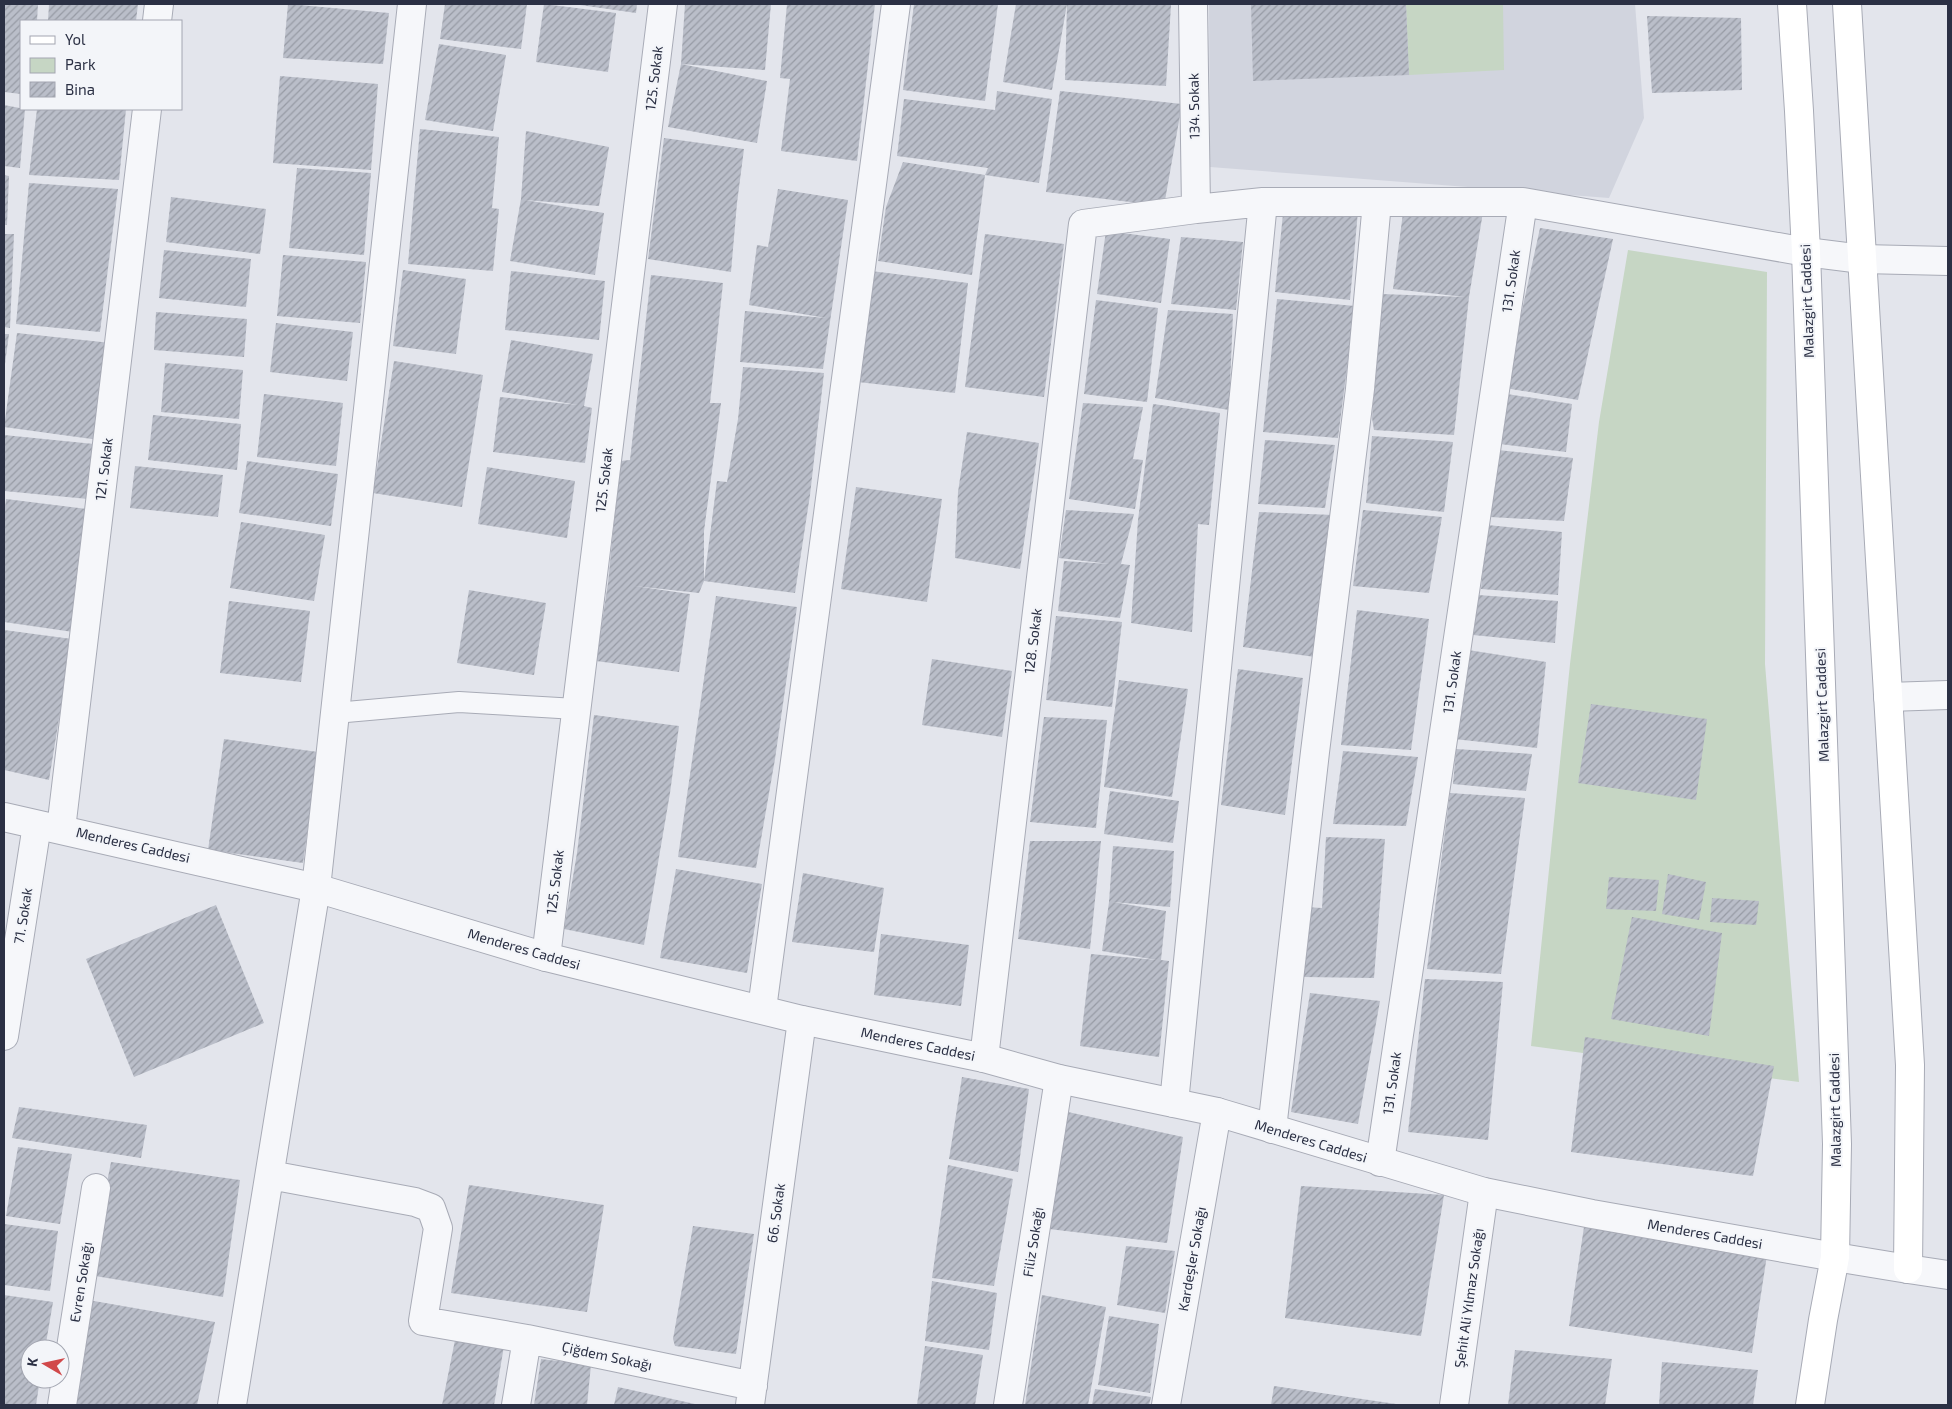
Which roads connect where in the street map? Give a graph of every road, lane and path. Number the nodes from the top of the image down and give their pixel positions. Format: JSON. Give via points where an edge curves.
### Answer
{"nodes":[{"id":1,"x":159,"y":4,"type":"edge"},
{"id":2,"x":412,"y":4,"type":"edge"},
{"id":3,"x":663,"y":4,"type":"edge"},
{"id":4,"x":896,"y":4,"type":"edge"},
{"id":5,"x":1193,"y":4,"type":"edge"},
{"id":6,"x":1792,"y":4,"type":"edge"},
{"id":7,"x":1847,"y":4,"type":"edge"},
{"id":8,"x":157,"y":20,"type":"edge"},
{"id":9,"x":147,"y":110,"type":"edge"},
{"id":10,"x":1263,"y":202,"type":"junction"},
{"id":11,"x":1377,"y":202,"type":"junction"},
{"id":12,"x":1523,"y":202,"type":"junction"},
{"id":13,"x":1196,"y":209,"type":"junction"},
{"id":14,"x":1806,"y":252,"type":"junction"},
{"id":15,"x":1862,"y":260,"type":"junction"},
{"id":16,"x":1948,"y":261,"type":"edge"},
{"id":17,"x":1948,"y":695,"type":"edge"},
{"id":18,"x":1888,"y":697,"type":"junction"},
{"id":19,"x":576,"y":709,"type":"junction"},
{"id":20,"x":335,"y":713,"type":"junction"},
{"id":21,"x":4,"y":817,"type":"edge"},
{"id":22,"x":49,"y":827,"type":"junction"},
{"id":23,"x":316,"y":888,"type":"junction"},
{"id":24,"x":546,"y":957,"type":"junction"},
{"id":25,"x":762,"y":1010,"type":"junction"},
{"id":26,"x":802,"y":1020,"type":"junction"},
{"id":27,"x":4,"y":1036,"type":"edge"},
{"id":28,"x":984,"y":1058,"type":"junction"},
{"id":29,"x":1059,"y":1079,"type":"junction"},
{"id":30,"x":1174,"y":1103,"type":"junction"},
{"id":31,"x":1217,"y":1112,"type":"junction"},
{"id":32,"x":1272,"y":1129,"type":"junction"},
{"id":33,"x":1380,"y":1162,"type":"junction"},
{"id":34,"x":270,"y":1174,"type":"junction"},
{"id":35,"x":96,"y":1188,"type":"dead end"},
{"id":36,"x":1484,"y":1192,"type":"junction"},
{"id":37,"x":1835,"y":1257,"type":"junction"},
{"id":38,"x":1908,"y":1269,"type":"junction"},
{"id":39,"x":1948,"y":1275,"type":"edge"},
{"id":40,"x":527,"y":1339,"type":"junction"},
{"id":41,"x":751,"y":1396,"type":"edge"},
{"id":42,"x":62,"y":1405,"type":"edge"},
{"id":43,"x":232,"y":1405,"type":"edge"},
{"id":44,"x":516,"y":1405,"type":"edge"},
{"id":45,"x":1008,"y":1405,"type":"edge"},
{"id":46,"x":1166,"y":1405,"type":"edge"},
{"id":47,"x":1454,"y":1405,"type":"edge"},
{"id":48,"x":1810,"y":1405,"type":"edge"}],
"edges":[{"from":1,"to":8,"type":"street"},
{"from":2,"to":20,"type":"street"},
{"from":3,"to":19,"type":"street","name":"125. Sokak"},
{"from":4,"to":25,"type":"street"},
{"from":5,"to":13,"type":"street","name":"134. Sokak"},
{"from":6,"to":14,"type":"main road","name":"Malazgirt Caddesi"},
{"from":7,"to":15,"type":"main road"},
{"from":9,"to":22,"type":"street","name":"121. Sokak"},
{"from":10,"to":11,"type":"street"},
{"from":10,"to":13,"type":"street"},
{"from":10,"to":30,"type":"street"},
{"from":11,"to":12,"type":"street"},
{"from":11,"to":32,"type":"street","via":[[1360,390]]},
{"from":12,"to":14,"type":"street"},
{"from":12,"to":33,"type":"street","name":"131. Sokak"},
{"from":13,"to":28,"type":"street","name":"128. Sokak","via":[[1083,224]]},
{"from":14,"to":15,"type":"street"},
{"from":14,"to":37,"type":"main road","name":"Malazgirt Caddesi","via":[[1837,1144]]},
{"from":15,"to":16,"type":"street"},
{"from":15,"to":18,"type":"main road"},
{"from":17,"to":18,"type":"street"},
{"from":18,"to":38,"type":"main road","via":[[1910,1065]]},
{"from":19,"to":20,"type":"lane","via":[[458,702]]},
{"from":19,"to":24,"type":"street","name":"125. Sokak"},
{"from":20,"to":23,"type":"street"},
{"from":21,"to":22,"type":"street","name":"Menderes Caddesi"},
{"from":22,"to":23,"type":"street","name":"Menderes Caddesi"},
{"from":22,"to":27,"type":"street","name":"71. Sokak"},
{"from":23,"to":24,"type":"street","name":"Menderes Caddesi"},
{"from":23,"to":34,"type":"street"},
{"from":24,"to":25,"type":"street","name":"Menderes Caddesi"},
{"from":25,"to":26,"type":"street","name":"Menderes Caddesi"},
{"from":26,"to":28,"type":"street","name":"Menderes Caddesi"},
{"from":26,"to":41,"type":"street","name":"66. Sokak"},
{"from":28,"to":29,"type":"street","name":"Menderes Caddesi"},
{"from":29,"to":30,"type":"street","name":"Menderes Caddesi"},
{"from":29,"to":45,"type":"street","name":"Filiz Sokağı"},
{"from":30,"to":31,"type":"street","name":"Menderes Caddesi"},
{"from":31,"to":32,"type":"street","name":"Menderes Caddesi"},
{"from":31,"to":46,"type":"street","name":"Kardeşler Sokağı"},
{"from":32,"to":33,"type":"street","name":"Menderes Caddesi"},
{"from":33,"to":36,"type":"street","name":"Menderes Caddesi"},
{"from":34,"to":40,"type":"street","name":"Çiğdem Sokağı","via":[[415,1202],[431,1208],[438,1228],[423,1321]]},
{"from":34,"to":43,"type":"street"},
{"from":35,"to":42,"type":"street","name":"Evren Sokağı"},
{"from":36,"to":37,"type":"street","name":"Menderes Caddesi"},
{"from":36,"to":47,"type":"street","name":"Şehit Ali Yılmaz Sokağı"},
{"from":37,"to":38,"type":"street","name":"Menderes Caddesi"},
{"from":37,"to":48,"type":"main road","name":"Malazgirt Caddesi"},
{"from":38,"to":39,"type":"street","name":"Menderes Caddesi"},
{"from":40,"to":41,"type":"street","name":"Çiğdem Sokağı"},
{"from":40,"to":44,"type":"street"}]}
